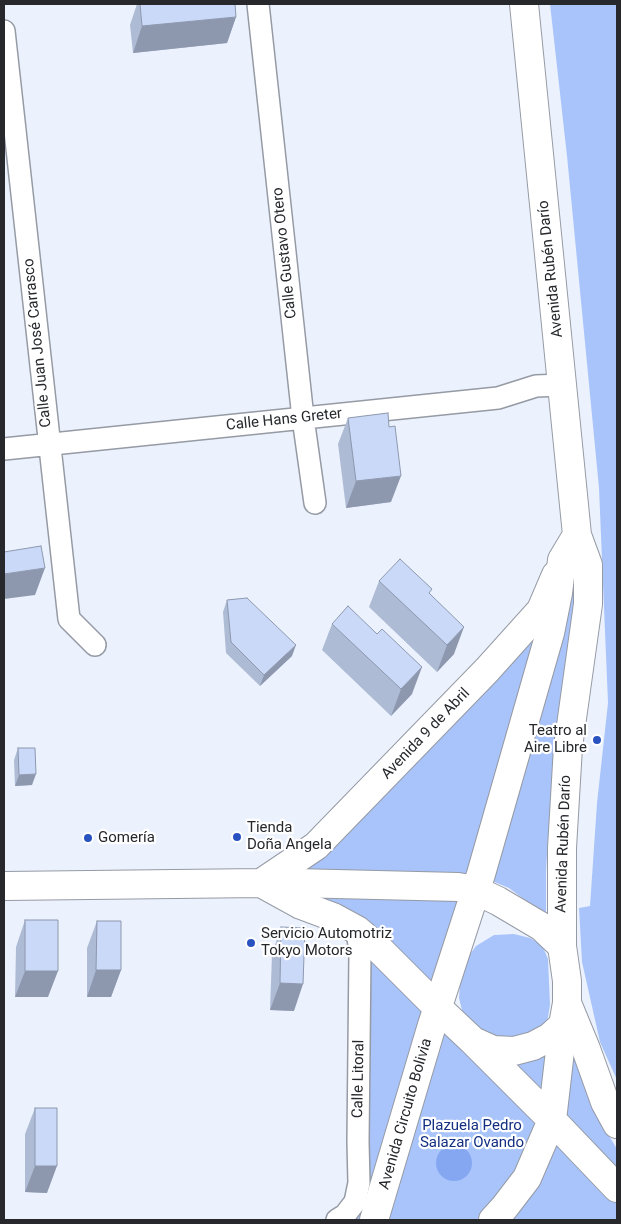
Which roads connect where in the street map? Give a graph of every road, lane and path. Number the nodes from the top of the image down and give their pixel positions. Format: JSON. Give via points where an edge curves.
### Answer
{"nodes":[{"id":1,"x":258,"y":4,"type":"edge"},
{"id":2,"x":524,"y":4,"type":"edge"},
{"id":3,"x":4,"y":32,"type":"edge"},
{"id":4,"x":562,"y":385,"type":"junction"},
{"id":5,"x":304,"y":418,"type":"junction"},
{"id":6,"x":48,"y":445,"type":"junction"},
{"id":7,"x":4,"y":449,"type":"edge"},
{"id":8,"x":314,"y":503,"type":"dead end"},
{"id":9,"x":577,"y":535,"type":"junction"},
{"id":10,"x":562,"y":560,"type":"junction"},
{"id":11,"x":95,"y":645,"type":"dead end"},
{"id":12,"x":261,"y":884,"type":"junction"},
{"id":13,"x":4,"y":886,"type":"edge"},
{"id":14,"x":475,"y":890,"type":"junction"},
{"id":15,"x":357,"y":930,"type":"junction"},
{"id":16,"x":562,"y":946,"type":"junction"},
{"id":17,"x":438,"y":1008,"type":"junction"},
{"id":18,"x":565,"y":1014,"type":"junction"},
{"id":19,"x":473,"y":1041,"type":"junction"},
{"id":20,"x":552,"y":1120,"type":"junction"},
{"id":21,"x":617,"y":1124,"type":"edge"},
{"id":22,"x":617,"y":1188,"type":"edge"},
{"id":23,"x":337,"y":1220,"type":"edge"},
{"id":24,"x":374,"y":1220,"type":"edge"},
{"id":25,"x":493,"y":1220,"type":"edge"}],
"edges":[{"from":1,"to":5,"type":"street","name":"Calle Gustavo Otero"},
{"from":2,"to":4,"type":"main road","name":"Avenida Rubén Darío"},
{"from":3,"to":6,"type":"street","name":"Calle Juan José Carrasco"},
{"from":4,"to":5,"type":"street","name":"Calle Hans Greter","via":[[536,386],[498,398]]},
{"from":4,"to":9,"type":"main road","name":"Avenida Rubén Darío"},
{"from":5,"to":6,"type":"street","name":"Calle Hans Greter"},
{"from":5,"to":8,"type":"street","name":"Calle Gustavo Otero"},
{"from":6,"to":7,"type":"street","name":"Calle Hans Greter"},
{"from":6,"to":11,"type":"street","name":"Calle Juan José Carrasco","via":[[69,619]]},
{"from":9,"to":10,"type":"main road"},
{"from":9,"to":16,"type":"main road","name":"Avenida Rubén Darío","via":[[588,565],[588,604],[568,747],[562,848]]},
{"from":10,"to":12,"type":"main road","name":"Avenida 9 de Abril","via":[[541,610],[487,670],[316,846]]},
{"from":10,"to":14,"type":"main road","via":[[552,624]]},
{"from":12,"to":13,"type":"main road"},
{"from":12,"to":14,"type":"main road","via":[[295,882]]},
{"from":12,"to":15,"type":"main road"},
{"from":14,"to":16,"type":"main road","via":[[542,927]]},
{"from":14,"to":17,"type":"main road"},
{"from":15,"to":17,"type":"main road"},
{"from":15,"to":23,"type":"street","name":"Calle Litoral","via":[[360,952],[359,1183],[355,1202]]},
{"from":16,"to":18,"type":"main road","via":[[567,981]]},
{"from":17,"to":19,"type":"main road"},
{"from":17,"to":24,"type":"main road","name":"Avenida Circuito Bolivia"},
{"from":18,"to":19,"type":"main road","via":[[550,1037],[533,1046],[493,1050]]},
{"from":18,"to":20,"type":"main road"},
{"from":18,"to":21,"type":"main road","via":[[586,1049],[605,1102]]},
{"from":19,"to":20,"type":"main road"},
{"from":20,"to":22,"type":"main road"},
{"from":20,"to":25,"type":"main road","via":[[527,1178]]}]}
